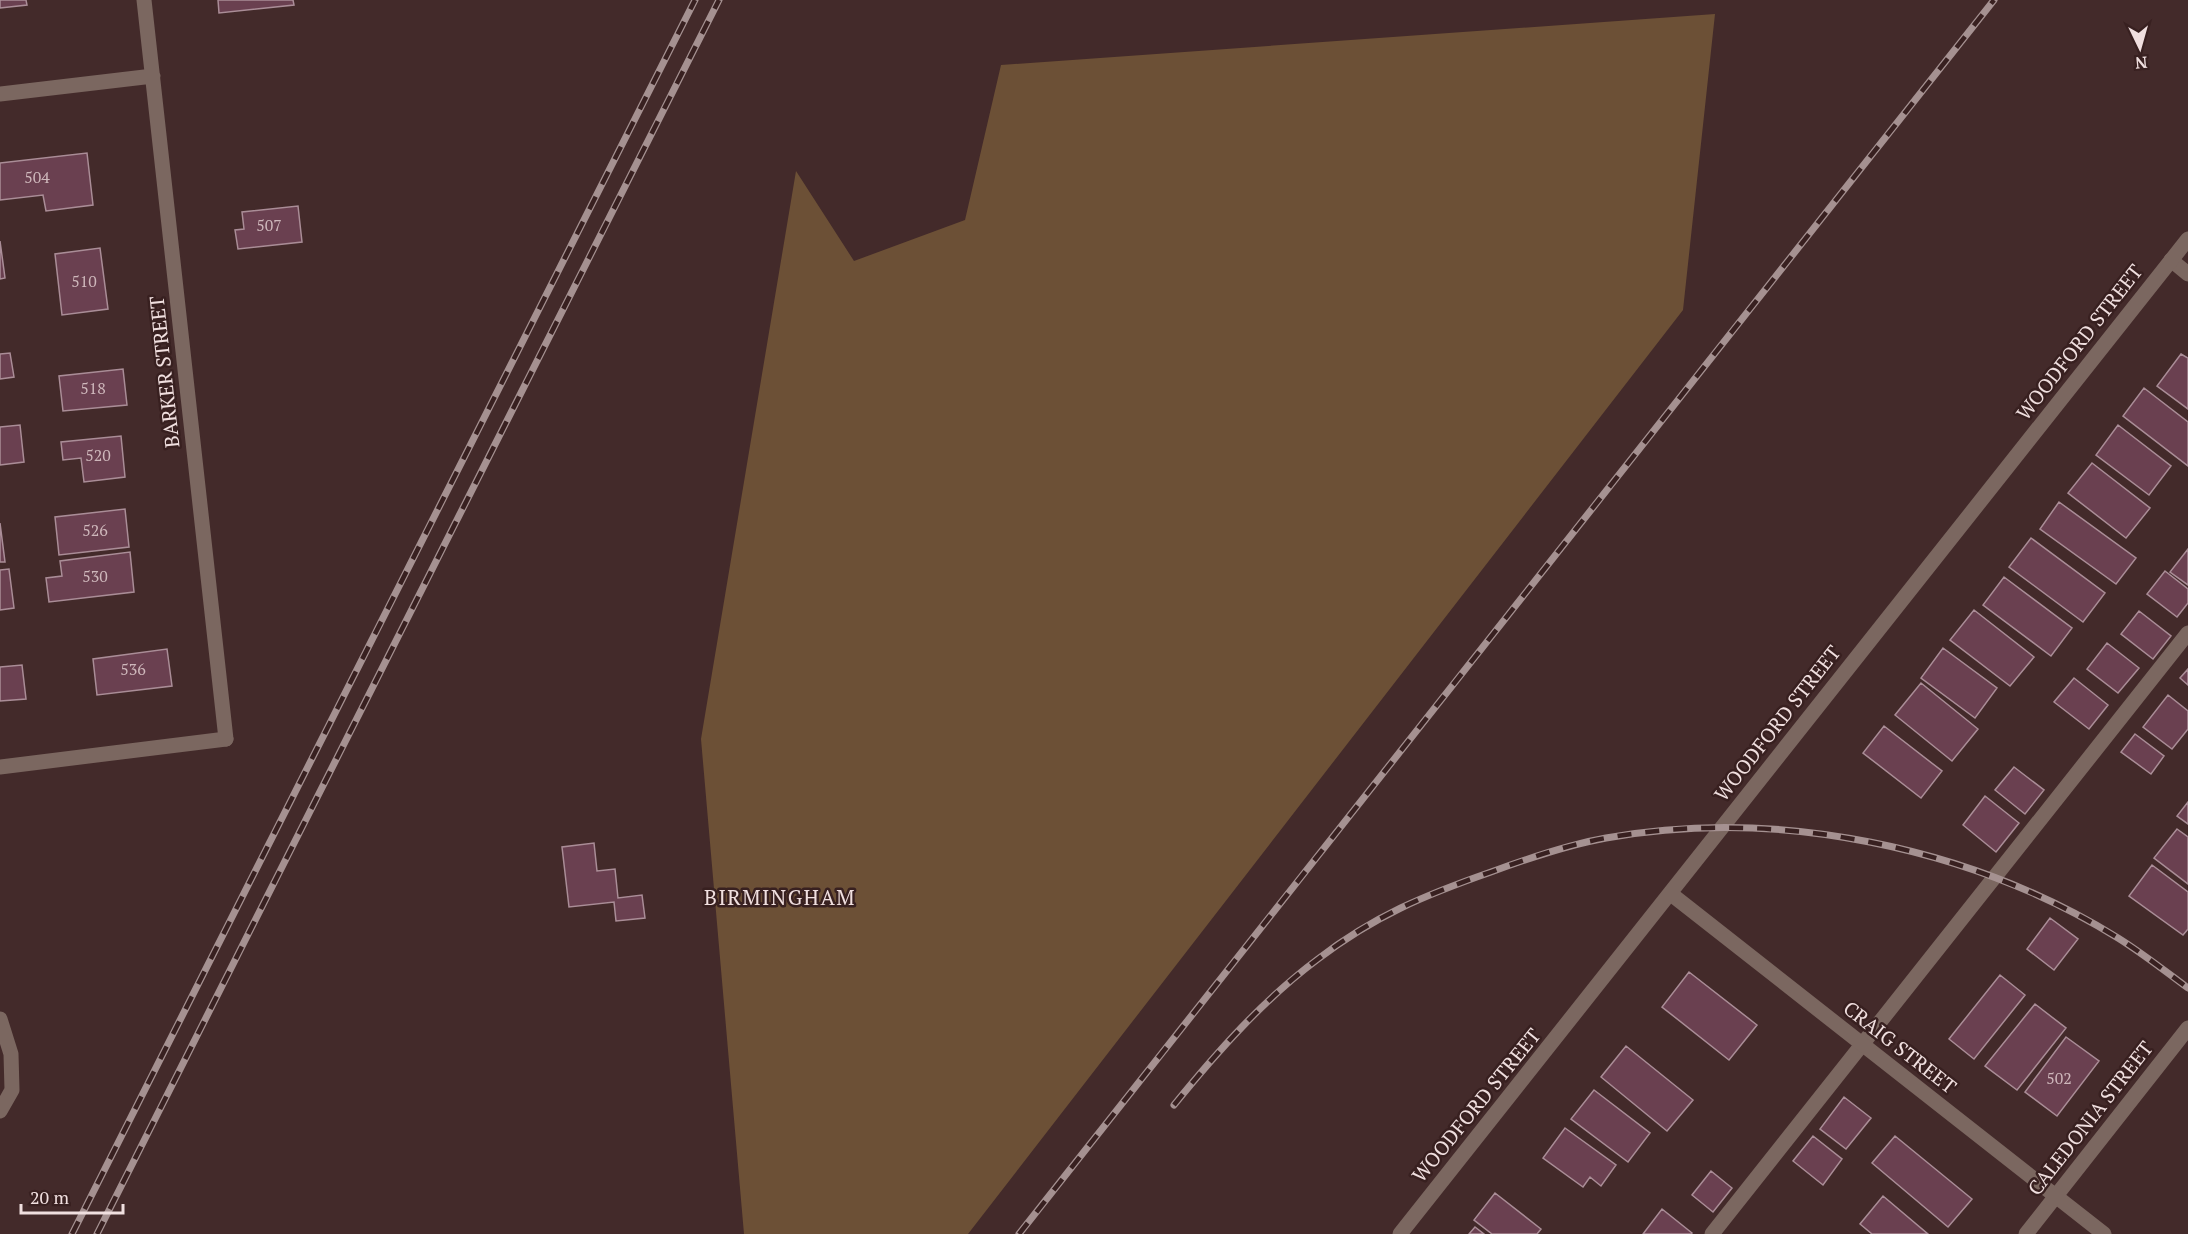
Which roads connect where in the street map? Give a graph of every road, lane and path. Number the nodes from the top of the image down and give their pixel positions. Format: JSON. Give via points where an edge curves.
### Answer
{"nodes":[{"id":1,"x":144,"y":0,"type":"edge"},
{"id":2,"x":153,"y":76,"type":"junction"},
{"id":3,"x":0,"y":93,"type":"edge"},
{"id":4,"x":2188,"y":239,"type":"edge"},
{"id":5,"x":2171,"y":260,"type":"junction"},
{"id":6,"x":2188,"y":274,"type":"edge"},
{"id":7,"x":2188,"y":633,"type":"edge"},
{"id":8,"x":0,"y":767,"type":"edge"},
{"id":9,"x":1671,"y":894,"type":"junction"},
{"id":10,"x":0,"y":1019,"type":"edge"},
{"id":11,"x":2188,"y":1028,"type":"edge"},
{"id":12,"x":1861,"y":1043,"type":"junction"},
{"id":13,"x":0,"y":1111,"type":"edge"},
{"id":14,"x":2056,"y":1196,"type":"junction"},
{"id":15,"x":1400,"y":1234,"type":"edge"},
{"id":16,"x":1712,"y":1234,"type":"edge"},
{"id":17,"x":2026,"y":1234,"type":"edge"},
{"id":18,"x":2104,"y":1234,"type":"edge"}],
"edges":[{"from":1,"to":2,"type":"street","name":"BARKER STREET"},
{"from":2,"to":3,"type":"street"},
{"from":2,"to":8,"type":"street","name":"BARKER STREET","via":[[226,739]]},
{"from":4,"to":5,"type":"street","name":"WOODFORD STREET"},
{"from":5,"to":6,"type":"street"},
{"from":5,"to":9,"type":"street","name":"WOODFORD STREET"},
{"from":7,"to":12,"type":"street"},
{"from":9,"to":12,"type":"street","name":"CRAIG STREET"},
{"from":9,"to":15,"type":"street","name":"WOODFORD STREET"},
{"from":10,"to":13,"type":"street","via":[[10,1054],[12,1090]]},
{"from":11,"to":14,"type":"street","name":"CALEDONIA STREET"},
{"from":12,"to":14,"type":"street","name":"CRAIG STREET"},
{"from":12,"to":16,"type":"street"},
{"from":14,"to":17,"type":"street","name":"CALEDONIA STREET"},
{"from":14,"to":18,"type":"street","name":"CRAIG STREET"}]}
